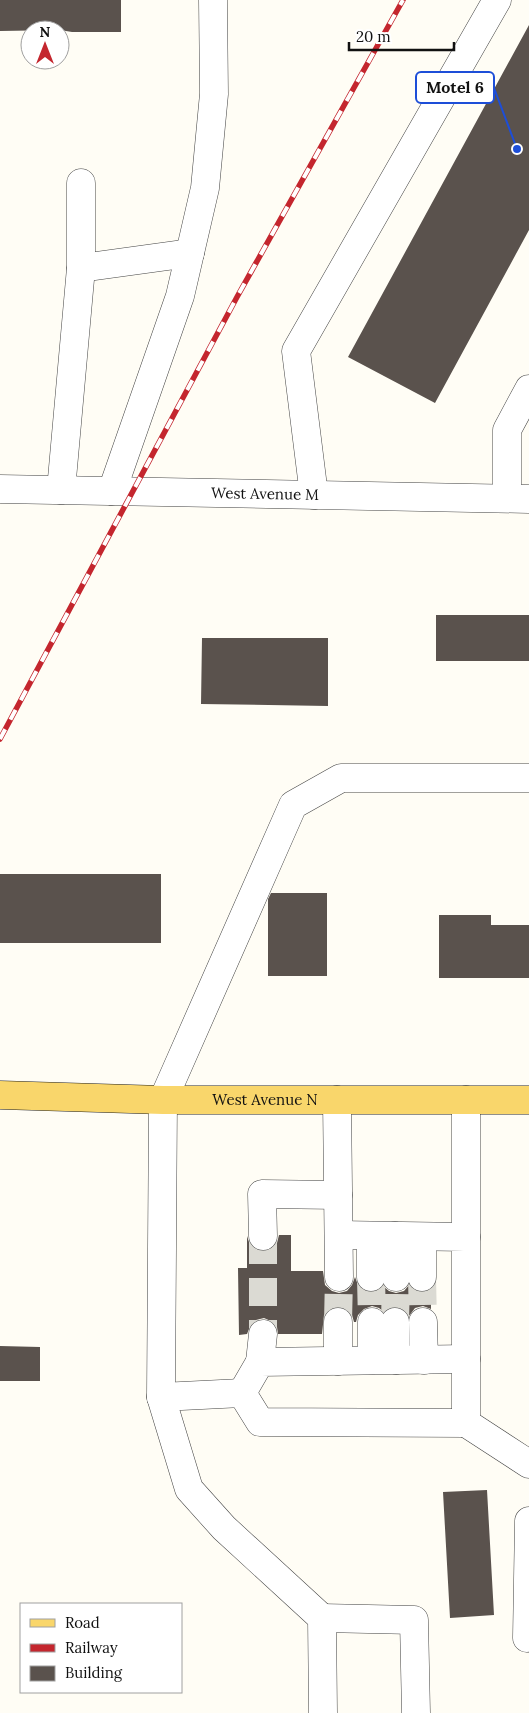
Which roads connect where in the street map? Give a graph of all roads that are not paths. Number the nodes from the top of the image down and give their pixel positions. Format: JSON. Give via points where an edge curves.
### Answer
{"nodes":[{"id":1,"x":213,"y":0,"type":"edge"},
{"id":2,"x":497,"y":0,"type":"edge"},
{"id":3,"x":81,"y":183,"type":"dead end"},
{"id":4,"x":190,"y":253,"type":"junction"},
{"id":5,"x":81,"y":268,"type":"junction"},
{"id":6,"x":529,"y":389,"type":"edge"},
{"id":7,"x":0,"y":489,"type":"edge"},
{"id":8,"x":61,"y":490,"type":"junction"},
{"id":9,"x":112,"y":491,"type":"junction"},
{"id":10,"x":314,"y":495,"type":"junction"},
{"id":11,"x":518,"y":499,"type":"edge"},
{"id":12,"x":529,"y":778,"type":"edge"},
{"id":13,"x":0,"y":1095,"type":"edge"},
{"id":14,"x":163,"y":1100,"type":"junction"},
{"id":15,"x":337,"y":1100,"type":"junction"},
{"id":16,"x":466,"y":1100,"type":"junction"},
{"id":17,"x":529,"y":1100,"type":"edge"},
{"id":18,"x":338,"y":1195,"type":"junction"},
{"id":19,"x":339,"y":1235,"type":"junction"},
{"id":20,"x":263,"y":1236,"type":"tunnel mouth"},
{"id":21,"x":396,"y":1236,"type":"junction"},
{"id":22,"x":466,"y":1237,"type":"junction"},
{"id":23,"x":339,"y":1278,"type":"tunnel mouth"},
{"id":24,"x":338,"y":1322,"type":"tunnel mouth"},
{"id":25,"x":383,"y":1322,"type":"tunnel mouth"},
{"id":26,"x":423,"y":1322,"type":"tunnel mouth"},
{"id":27,"x":263,"y":1334,"type":"tunnel mouth"},
{"id":28,"x":466,"y":1359,"type":"junction"},
{"id":29,"x":384,"y":1360,"type":"junction"},
{"id":30,"x":424,"y":1360,"type":"junction"},
{"id":31,"x":338,"y":1361,"type":"junction"},
{"id":32,"x":260,"y":1362,"type":"junction"},
{"id":33,"x":242,"y":1393,"type":"junction"},
{"id":34,"x":161,"y":1397,"type":"junction"},
{"id":35,"x":466,"y":1423,"type":"junction"},
{"id":36,"x":529,"y":1464,"type":"edge"},
{"id":37,"x":529,"y":1521,"type":"edge"},
{"id":38,"x":322,"y":1618,"type":"junction"},
{"id":39,"x":526,"y":1638,"type":"dead end"},
{"id":40,"x":323,"y":1713,"type":"edge"},
{"id":41,"x":416,"y":1713,"type":"edge"}],
"edges":[{"from":1,"to":4,"type":"street","via":[[214,94],[204,188]]},
{"from":2,"to":10,"type":"street","via":[[296,351]]},
{"from":3,"to":5,"type":"street"},
{"from":4,"to":5,"type":"street"},
{"from":4,"to":9,"type":"street","via":[[180,296]]},
{"from":5,"to":8,"type":"street"},
{"from":6,"to":11,"type":"street","via":[[507,430]]},
{"from":7,"to":8,"type":"street","name":"West Avenue M"},
{"from":8,"to":9,"type":"street","name":"West Avenue M"},
{"from":9,"to":10,"type":"street","name":"West Avenue M"},
{"from":10,"to":11,"type":"street","name":"West Avenue M"},
{"from":12,"to":14,"type":"street","via":[[341,778],[293,805]]},
{"from":13,"to":14,"type":"main road","name":"West Avenue N"},
{"from":14,"to":15,"type":"main road","name":"West Avenue N"},
{"from":14,"to":34,"type":"street"},
{"from":15,"to":16,"type":"main road","name":"West Avenue N"},
{"from":15,"to":18,"type":"street"},
{"from":16,"to":17,"type":"main road","name":"West Avenue N"},
{"from":16,"to":22,"type":"street"},
{"from":18,"to":19,"type":"street"},
{"from":18,"to":20,"type":"street","via":[[262,1194]]},
{"from":19,"to":21,"type":"street"},
{"from":19,"to":23,"type":"street"},
{"from":21,"to":21,"type":"street","via":[[396,1278]]},
{"from":21,"to":22,"type":"street"},
{"from":22,"to":28,"type":"street"},
{"from":24,"to":31,"type":"street"},
{"from":25,"to":29,"type":"street"},
{"from":26,"to":30,"type":"street"},
{"from":27,"to":32,"type":"street"},
{"from":28,"to":30,"type":"street"},
{"from":28,"to":35,"type":"street"},
{"from":29,"to":30,"type":"street"},
{"from":29,"to":31,"type":"street"},
{"from":31,"to":32,"type":"street"},
{"from":32,"to":33,"type":"street"},
{"from":33,"to":34,"type":"street"},
{"from":33,"to":35,"type":"street","via":[[260,1422]]},
{"from":34,"to":38,"type":"street","via":[[189,1489],[224,1528]]},
{"from":35,"to":36,"type":"street"},
{"from":37,"to":39,"type":"street"},
{"from":38,"to":40,"type":"street"},
{"from":38,"to":41,"type":"street","via":[[414,1620]]}]}
